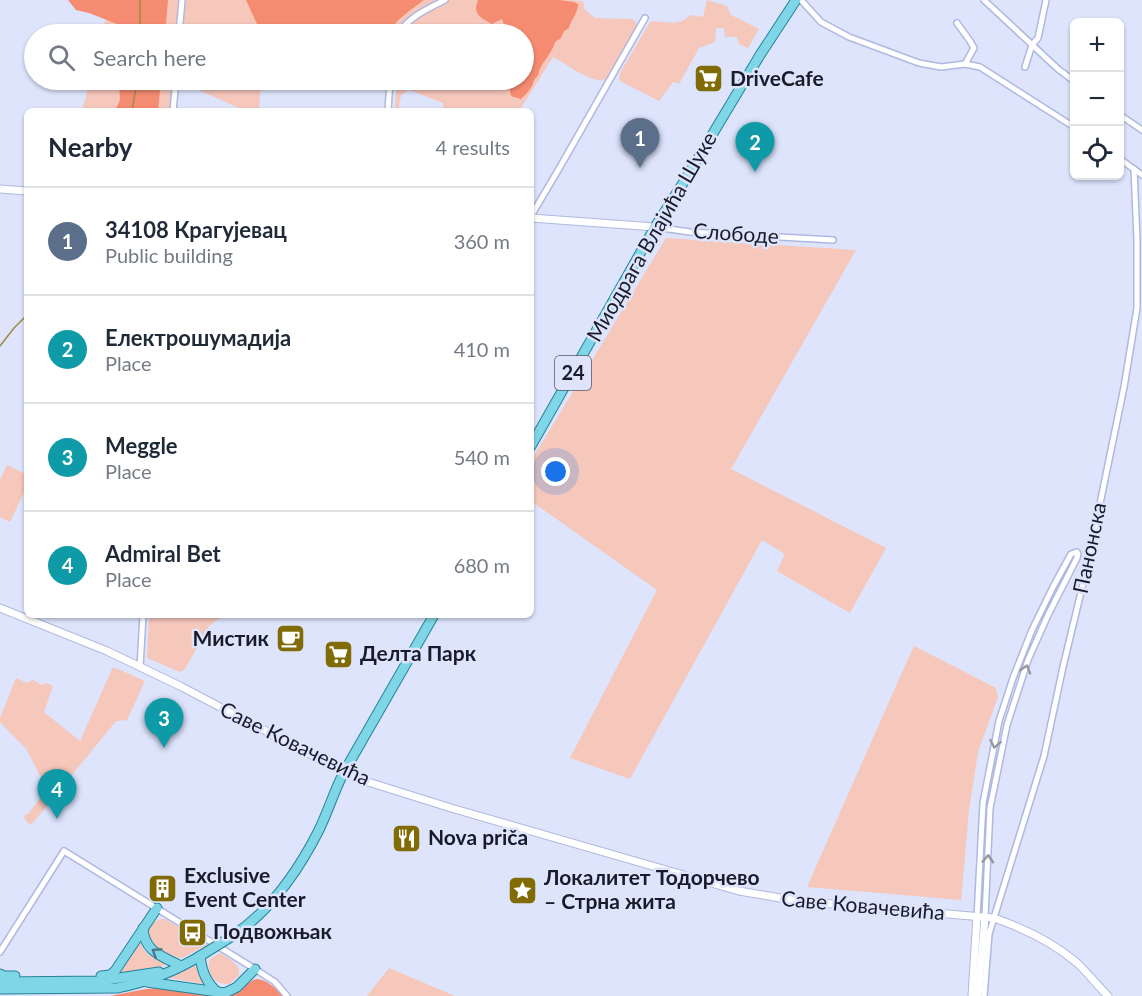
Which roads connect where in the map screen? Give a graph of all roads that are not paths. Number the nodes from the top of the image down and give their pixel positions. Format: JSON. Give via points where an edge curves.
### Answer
{"nodes":[{"id":1,"x":182,"y":0,"type":"edge"},
{"id":2,"x":445,"y":0,"type":"edge"},
{"id":3,"x":799,"y":0,"type":"edge"},
{"id":4,"x":984,"y":0,"type":"edge"},
{"id":5,"x":1046,"y":0,"type":"edge"},
{"id":6,"x":645,"y":18,"type":"dead end"},
{"id":7,"x":957,"y":23,"type":"dead end"},
{"id":8,"x":180,"y":24,"type":"edge"},
{"id":9,"x":405,"y":24,"type":"edge"},
{"id":10,"x":1032,"y":45,"type":"junction"},
{"id":11,"x":965,"y":64,"type":"junction"},
{"id":12,"x":1025,"y":67,"type":"dead end"},
{"id":13,"x":1070,"y":78,"type":"edge"},
{"id":14,"x":175,"y":90,"type":"edge"},
{"id":15,"x":389,"y":90,"type":"edge"},
{"id":16,"x":173,"y":108,"type":"edge"},
{"id":17,"x":388,"y":108,"type":"edge"},
{"id":18,"x":1124,"y":117,"type":"edge"},
{"id":19,"x":1072,"y":126,"type":"edge"},
{"id":20,"x":1142,"y":130,"type":"edge"},
{"id":21,"x":1124,"y":162,"type":"edge"},
{"id":22,"x":1134,"y":169,"type":"junction"},
{"id":23,"x":1142,"y":175,"type":"edge"},
{"id":24,"x":0,"y":189,"type":"edge"},
{"id":25,"x":24,"y":191,"type":"edge"},
{"id":26,"x":534,"y":212,"type":"edge"},
{"id":27,"x":534,"y":217,"type":"edge"},
{"id":28,"x":655,"y":227,"type":"junction"},
{"id":29,"x":833,"y":240,"type":"dead end"},
{"id":30,"x":534,"y":439,"type":"edge"},
{"id":31,"x":0,"y":608,"type":"edge"},
{"id":32,"x":24,"y":618,"type":"edge"},
{"id":33,"x":25,"y":618,"type":"edge"},
{"id":34,"x":143,"y":618,"type":"edge"},
{"id":35,"x":432,"y":618,"type":"edge"},
{"id":36,"x":140,"y":667,"type":"junction"},
{"id":37,"x":344,"y":772,"type":"junction"},
{"id":38,"x":157,"y":908,"type":"junction"},
{"id":39,"x":981,"y":917,"type":"junction"},
{"id":40,"x":994,"y":918,"type":"junction"},
{"id":41,"x":142,"y":928,"type":"junction"},
{"id":42,"x":0,"y":952,"type":"edge"},
{"id":43,"x":203,"y":955,"type":"junction"},
{"id":44,"x":177,"y":968,"type":"junction"},
{"id":45,"x":255,"y":969,"type":"junction"},
{"id":46,"x":0,"y":974,"type":"edge"},
{"id":47,"x":146,"y":981,"type":"junction"},
{"id":48,"x":0,"y":982,"type":"edge"},
{"id":49,"x":59,"y":982,"type":"junction"},
{"id":50,"x":70,"y":982,"type":"junction"},
{"id":51,"x":0,"y":989,"type":"edge"},
{"id":52,"x":218,"y":993,"type":"junction"},
{"id":53,"x":287,"y":996,"type":"edge"},
{"id":54,"x":972,"y":996,"type":"edge"},
{"id":55,"x":978,"y":996,"type":"edge"},
{"id":56,"x":984,"y":996,"type":"edge"},
{"id":57,"x":1108,"y":996,"type":"edge"}],
"edges":[{"from":1,"to":8,"type":"street"},
{"from":2,"to":9,"type":"street"},
{"from":3,"to":11,"type":"street","via":[[821,22],[849,37],[919,63]]},
{"from":3,"to":28,"type":"main road","name":"Миодрага Влајића Шуке","number":"24","via":[[760,55]]},
{"from":4,"to":10,"type":"street"},
{"from":5,"to":10,"type":"street","via":[[1038,38]]},
{"from":6,"to":26,"type":"street"},
{"from":7,"to":11,"type":"street","via":[[974,48]]},
{"from":10,"to":12,"type":"street"},
{"from":10,"to":13,"type":"street"},
{"from":11,"to":19,"type":"street","via":[[980,67]]},
{"from":14,"to":16,"type":"street"},
{"from":15,"to":17,"type":"street"},
{"from":18,"to":20,"type":"street"},
{"from":21,"to":22,"type":"street"},
{"from":22,"to":23,"type":"street"},
{"from":22,"to":40,"type":"street","name":"Панонска","via":[[1137,308],[1124,387],[1044,756]]},
{"from":24,"to":25,"type":"street"},
{"from":27,"to":28,"type":"street","name":"Слободе"},
{"from":28,"to":29,"type":"street","name":"Слободе"},
{"from":28,"to":30,"type":"main road","name":"Миодрага Влајића Шуке","number":"24"},
{"from":31,"to":32,"type":"street","name":"Саве Ковачевића"},
{"from":33,"to":36,"type":"street","name":"Саве Ковачевића"},
{"from":34,"to":36,"type":"street"},
{"from":35,"to":37,"type":"main road"},
{"from":36,"to":37,"type":"street","name":"Саве Ковачевића"},
{"from":37,"to":39,"type":"street","name":"Саве Ковачевића","via":[[452,808],[739,891],[798,901]]},
{"from":37,"to":43,"type":"main road","bridge":true,"via":[[319,830],[291,878],[248,925]]},
{"from":38,"to":41,"type":"main road"},
{"from":38,"to":42,"type":"street","via":[[64,851]]},
{"from":38,"to":45,"type":"street"},
{"from":39,"to":39,"type":"street","one_way":true,"via":[[990,808],[1007,725],[1028,660],[1077,552],[1071,554],[1032,630],[999,721],[983,802]]},
{"from":39,"to":40,"type":"street","name":"Саве Ковачевића"},
{"from":39,"to":54,"type":"street"},
{"from":39,"to":55,"type":"street"},
{"from":40,"to":56,"type":"street","name":"Панонска"},
{"from":40,"to":57,"type":"street","name":"Саве Ковачевића","via":[[1023,929],[1061,952]]},
{"from":44,"to":41,"type":"main road","one_way":true,"via":[[150,949]]},
{"from":41,"to":50,"type":"main road","via":[[114,972]]},
{"from":43,"to":44,"type":"main road"},
{"from":43,"to":52,"type":"main road","via":[[202,969]]},
{"from":44,"to":47,"type":"main road"},
{"from":44,"to":50,"type":"main road","via":[[110,980]]},
{"from":45,"to":52,"type":"main road","via":[[233,990]]},
{"from":45,"to":53,"type":"street"},
{"from":46,"to":49,"type":"main road","via":[[46,977]]},
{"from":47,"to":51,"type":"main road","via":[[106,989]]},
{"from":47,"to":52,"type":"main road"},
{"from":48,"to":49,"type":"main road"},
{"from":49,"to":50,"type":"main road"}]}
